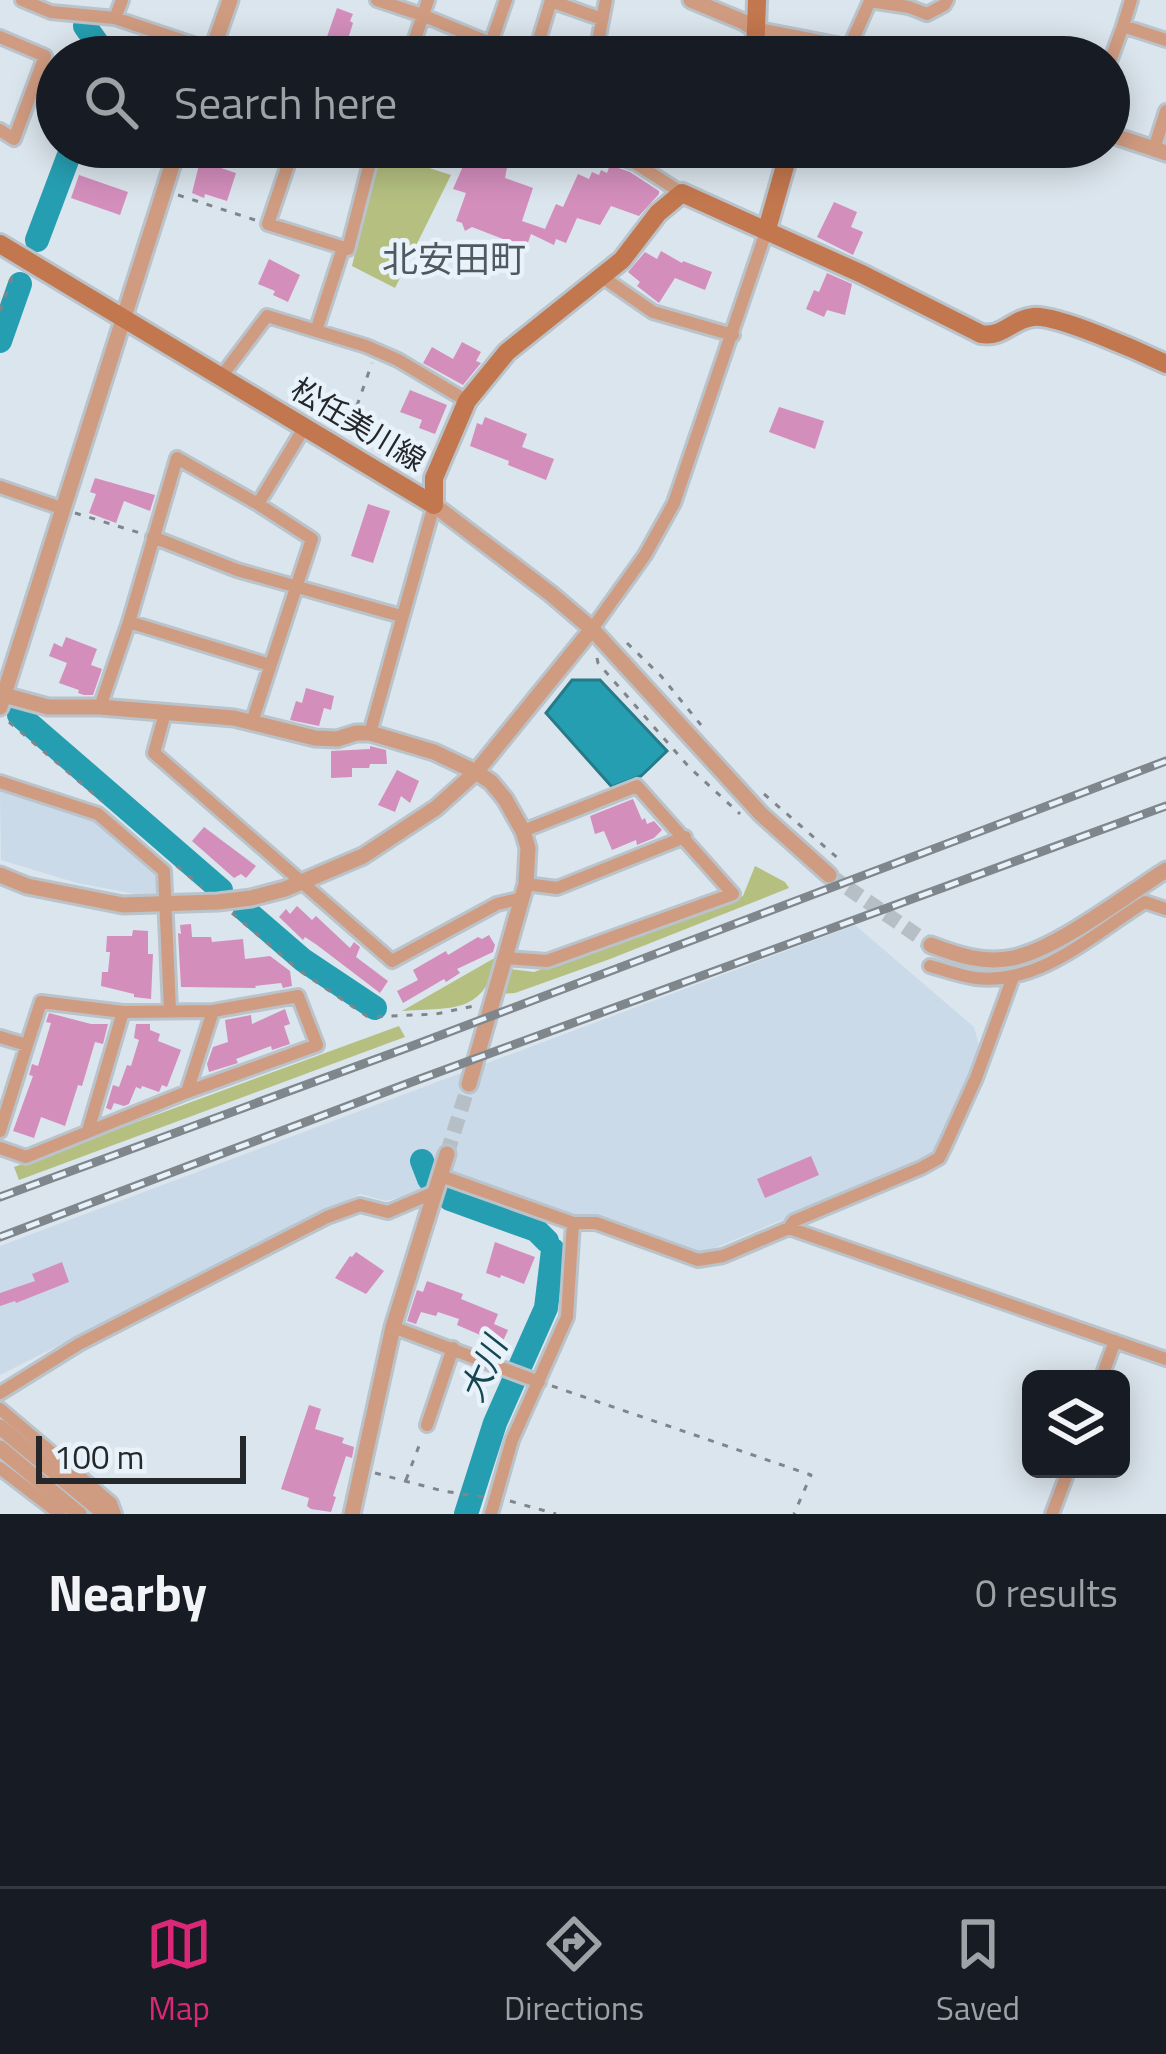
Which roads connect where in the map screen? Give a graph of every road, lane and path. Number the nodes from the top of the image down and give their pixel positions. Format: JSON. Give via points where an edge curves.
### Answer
{"nodes":[{"id":1,"x":22,"y":0,"type":"edge"},
{"id":2,"x":122,"y":0,"type":"edge"},
{"id":3,"x":230,"y":0,"type":"edge"},
{"id":4,"x":377,"y":0,"type":"edge"},
{"id":5,"x":428,"y":0,"type":"edge"},
{"id":6,"x":506,"y":0,"type":"edge"},
{"id":7,"x":551,"y":0,"type":"edge"},
{"id":8,"x":606,"y":0,"type":"edge"},
{"id":9,"x":691,"y":0,"type":"edge"},
{"id":10,"x":757,"y":0,"type":"edge"},
{"id":11,"x":947,"y":0,"type":"edge"},
{"id":12,"x":1131,"y":0,"type":"edge"},
{"id":13,"x":422,"y":15,"type":"junction"},
{"id":14,"x":115,"y":18,"type":"junction"},
{"id":15,"x":602,"y":19,"type":"junction"},
{"id":16,"x":1123,"y":26,"type":"junction"},
{"id":17,"x":756,"y":30,"type":"junction"},
{"id":18,"x":161,"y":36,"type":"edge"},
{"id":19,"x":218,"y":36,"type":"edge"},
{"id":20,"x":416,"y":36,"type":"edge"},
{"id":21,"x":474,"y":36,"type":"edge"},
{"id":22,"x":493,"y":36,"type":"edge"},
{"id":23,"x":540,"y":36,"type":"edge"},
{"id":24,"x":599,"y":36,"type":"edge"},
{"id":25,"x":756,"y":36,"type":"edge"},
{"id":26,"x":780,"y":36,"type":"edge"},
{"id":27,"x":855,"y":36,"type":"edge"},
{"id":28,"x":1119,"y":36,"type":"edge"},
{"id":29,"x":0,"y":37,"type":"edge"},
{"id":30,"x":1166,"y":40,"type":"edge"},
{"id":31,"x":36,"y":52,"type":"edge"},
{"id":32,"x":36,"y":80,"type":"edge"},
{"id":33,"x":1166,"y":111,"type":"edge"},
{"id":34,"x":0,"y":130,"type":"edge"},
{"id":35,"x":1130,"y":141,"type":"edge"},
{"id":36,"x":1160,"y":151,"type":"edge"},
{"id":37,"x":171,"y":168,"type":"edge"},
{"id":38,"x":287,"y":168,"type":"edge"},
{"id":39,"x":369,"y":168,"type":"edge"},
{"id":40,"x":643,"y":168,"type":"edge"},
{"id":41,"x":784,"y":168,"type":"edge"},
{"id":42,"x":163,"y":190,"type":"junction"},
{"id":43,"x":682,"y":193,"type":"junction"},
{"id":44,"x":268,"y":224,"type":"junction"},
{"id":45,"x":766,"y":229,"type":"junction"},
{"id":46,"x":0,"y":244,"type":"edge"},
{"id":47,"x":343,"y":248,"type":"junction"},
{"id":48,"x":20,"y":256,"type":"junction"},
{"id":49,"x":601,"y":276,"type":"junction"},
{"id":50,"x":0,"y":311,"type":"edge"},
{"id":51,"x":123,"y":319,"type":"junction"},
{"id":52,"x":316,"y":331,"type":"junction"},
{"id":53,"x":733,"y":335,"type":"junction"},
{"id":54,"x":376,"y":350,"type":"junction"},
{"id":55,"x":1166,"y":364,"type":"edge"},
{"id":56,"x":221,"y":377,"type":"junction"},
{"id":57,"x":467,"y":401,"type":"junction"},
{"id":58,"x":304,"y":428,"type":"junction"},
{"id":59,"x":341,"y":450,"type":"junction"},
{"id":60,"x":0,"y":487,"type":"edge"},
{"id":61,"x":258,"y":504,"type":"junction"},
{"id":62,"x":434,"y":506,"type":"junction"},
{"id":63,"x":61,"y":508,"type":"junction"},
{"id":64,"x":153,"y":537,"type":"junction"},
{"id":65,"x":296,"y":586,"type":"junction"},
{"id":66,"x":401,"y":616,"type":"junction"},
{"id":67,"x":129,"y":622,"type":"junction"},
{"id":68,"x":592,"y":629,"type":"junction"},
{"id":69,"x":270,"y":665,"type":"junction"},
{"id":70,"x":1,"y":699,"type":"edge"},
{"id":71,"x":100,"y":707,"type":"junction"},
{"id":72,"x":165,"y":713,"type":"junction"},
{"id":73,"x":251,"y":722,"type":"junction"},
{"id":74,"x":370,"y":733,"type":"junction"},
{"id":75,"x":712,"y":739,"type":"dead end"},
{"id":76,"x":476,"y":772,"type":"junction"},
{"id":77,"x":0,"y":782,"type":"edge"},
{"id":78,"x":756,"y":787,"type":"dead end"},
{"id":79,"x":740,"y":814,"type":"dead end"},
{"id":80,"x":523,"y":830,"type":"junction"},
{"id":81,"x":685,"y":837,"type":"junction"},
{"id":82,"x":834,"y":867,"type":"joint"},
{"id":83,"x":1166,"y":870,"type":"edge"},
{"id":84,"x":0,"y":875,"type":"edge"},
{"id":85,"x":303,"y":882,"type":"junction"},
{"id":86,"x":524,"y":891,"type":"junction"},
{"id":87,"x":167,"y":903,"type":"junction"},
{"id":88,"x":1166,"y":909,"type":"edge"},
{"id":89,"x":931,"y":945,"type":"tunnel mouth"},
{"id":90,"x":506,"y":958,"type":"junction"},
{"id":91,"x":930,"y":966,"type":"dead end"},
{"id":92,"x":1013,"y":977,"type":"junction"},
{"id":93,"x":170,"y":1011,"type":"junction"},
{"id":94,"x":213,"y":1011,"type":"junction"},
{"id":95,"x":123,"y":1012,"type":"junction"},
{"id":96,"x":0,"y":1036,"type":"edge"},
{"id":97,"x":27,"y":1045,"type":"junction"},
{"id":98,"x":469,"y":1084,"type":"tunnel mouth"},
{"id":99,"x":187,"y":1092,"type":"junction"},
{"id":100,"x":0,"y":1131,"type":"edge"},
{"id":101,"x":88,"y":1131,"type":"junction"},
{"id":102,"x":0,"y":1148,"type":"edge"},
{"id":103,"x":447,"y":1154,"type":"tunnel mouth"},
{"id":104,"x":438,"y":1184,"type":"junction"},
{"id":105,"x":573,"y":1223,"type":"junction"},
{"id":106,"x":789,"y":1228,"type":"junction"},
{"id":107,"x":393,"y":1327,"type":"junction"},
{"id":108,"x":1114,"y":1341,"type":"junction"},
{"id":109,"x":453,"y":1348,"type":"junction"},
{"id":110,"x":1166,"y":1359,"type":"edge"},
{"id":111,"x":1104,"y":1370,"type":"edge"},
{"id":112,"x":539,"y":1382,"type":"junction"},
{"id":113,"x":0,"y":1393,"type":"edge"},
{"id":114,"x":0,"y":1409,"type":"edge"},
{"id":115,"x":427,"y":1426,"type":"joint"},
{"id":116,"x":0,"y":1427,"type":"edge"},
{"id":117,"x":0,"y":1448,"type":"edge"},
{"id":118,"x":0,"y":1468,"type":"edge"},
{"id":119,"x":362,"y":1469,"type":"junction"},
{"id":120,"x":1066,"y":1478,"type":"edge"},
{"id":121,"x":405,"y":1481,"type":"junction"},
{"id":122,"x":488,"y":1497,"type":"junction"},
{"id":123,"x":51,"y":1511,"type":"edge"},
{"id":124,"x":795,"y":1512,"type":"edge"},
{"id":125,"x":79,"y":1514,"type":"edge"},
{"id":126,"x":105,"y":1514,"type":"edge"},
{"id":127,"x":116,"y":1514,"type":"edge"},
{"id":128,"x":352,"y":1514,"type":"edge"},
{"id":129,"x":491,"y":1514,"type":"edge"},
{"id":130,"x":556,"y":1514,"type":"edge"},
{"id":131,"x":806,"y":1514,"type":"edge"},
{"id":132,"x":1052,"y":1514,"type":"edge"}],
"edges":[{"from":1,"to":14,"type":"street","via":[[51,12]]},
{"from":2,"to":14,"type":"street"},
{"from":3,"to":19,"type":"street"},
{"from":4,"to":13,"type":"street"},
{"from":5,"to":13,"type":"street"},
{"from":6,"to":22,"type":"street"},
{"from":7,"to":15,"type":"street"},
{"from":7,"to":23,"type":"street"},
{"from":8,"to":15,"type":"street"},
{"from":9,"to":17,"type":"street"},
{"from":10,"to":17,"type":"main road"},
{"from":11,"to":27,"type":"street","via":[[927,14],[870,1]]},
{"from":12,"to":16,"type":"street"},
{"from":13,"to":20,"type":"street"},
{"from":13,"to":21,"type":"street"},
{"from":14,"to":18,"type":"street"},
{"from":15,"to":24,"type":"street"},
{"from":16,"to":28,"type":"street"},
{"from":16,"to":30,"type":"street"},
{"from":17,"to":25,"type":"main road"},
{"from":17,"to":26,"type":"street"},
{"from":29,"to":31,"type":"street"},
{"from":32,"to":34,"type":"street","via":[[14,139]]},
{"from":33,"to":36,"type":"street"},
{"from":35,"to":36,"type":"street"},
{"from":37,"to":42,"type":"street"},
{"from":38,"to":44,"type":"street"},
{"from":39,"to":47,"type":"street"},
{"from":40,"to":43,"type":"street"},
{"from":41,"to":45,"type":"main road"},
{"from":42,"to":44,"type":"path"},
{"from":42,"to":51,"type":"street"},
{"from":43,"to":45,"type":"main road"},
{"from":43,"to":49,"type":"main road","name":"松任美川線"},
{"from":44,"to":47,"type":"street"},
{"from":45,"to":53,"type":"street"},
{"from":45,"to":55,"type":"main road","via":[[981,334],[1033,316]]},
{"from":46,"to":48,"type":"main road","name":"松任美川線"},
{"from":47,"to":52,"type":"street"},
{"from":48,"to":50,"type":"path"},
{"from":48,"to":51,"type":"main road","name":"松任美川線"},
{"from":49,"to":53,"type":"street","via":[[653,312]]},
{"from":49,"to":57,"type":"main road","name":"松任美川線","via":[[508,352]]},
{"from":51,"to":56,"type":"main road","name":"松任美川線"},
{"from":51,"to":63,"type":"street"},
{"from":52,"to":54,"type":"street"},
{"from":52,"to":56,"type":"street","via":[[267,316]]},
{"from":53,"to":68,"type":"street","via":[[674,502]]},
{"from":54,"to":57,"type":"street"},
{"from":54,"to":59,"type":"path"},
{"from":56,"to":58,"type":"main road","name":"松任美川線"},
{"from":57,"to":62,"type":"main road","name":"松任美川線","via":[[434,478]]},
{"from":58,"to":59,"type":"main road","name":"松任美川線"},
{"from":58,"to":61,"type":"street"},
{"from":59,"to":62,"type":"main road","name":"松任美川線"},
{"from":60,"to":63,"type":"street"},
{"from":61,"to":64,"type":"street","via":[[177,458]]},
{"from":61,"to":65,"type":"street","via":[[312,539]]},
{"from":62,"to":66,"type":"street"},
{"from":62,"to":68,"type":"street"},
{"from":63,"to":64,"type":"path"},
{"from":63,"to":70,"type":"street"},
{"from":64,"to":65,"type":"street"},
{"from":64,"to":67,"type":"street"},
{"from":65,"to":66,"type":"street"},
{"from":65,"to":69,"type":"street"},
{"from":66,"to":74,"type":"street"},
{"from":67,"to":69,"type":"street"},
{"from":67,"to":71,"type":"street"},
{"from":68,"to":75,"type":"path","via":[[630,644]]},
{"from":68,"to":76,"type":"street"},
{"from":68,"to":79,"type":"path","via":[[598,663]]},
{"from":68,"to":82,"type":"street","via":[[761,814]]},
{"from":69,"to":73,"type":"street"},
{"from":70,"to":71,"type":"street"},
{"from":71,"to":72,"type":"street"},
{"from":72,"to":73,"type":"street"},
{"from":72,"to":85,"type":"street","via":[[154,753]]},
{"from":73,"to":74,"type":"street","via":[[315,738]]},
{"from":74,"to":76,"type":"street"},
{"from":76,"to":80,"type":"street"},
{"from":76,"to":85,"type":"street","via":[[364,856]]},
{"from":77,"to":87,"type":"street","via":[[98,814],[164,871]]},
{"from":78,"to":82,"type":"path"},
{"from":80,"to":81,"type":"street","via":[[637,786]]},
{"from":80,"to":86,"type":"street"},
{"from":81,"to":86,"type":"street","via":[[557,888]]},
{"from":81,"to":90,"type":"street","via":[[733,894],[547,961]]},
{"from":83,"to":89,"type":"street","via":[[1027,954],[978,960]]},
{"from":84,"to":87,"type":"street","via":[[123,904]]},
{"from":85,"to":86,"type":"street","via":[[392,961]]},
{"from":85,"to":87,"type":"street","via":[[250,898]]},
{"from":86,"to":90,"type":"street"},
{"from":87,"to":93,"type":"street"},
{"from":88,"to":92,"type":"street","via":[[1145,902],[1070,953]]},
{"from":90,"to":98,"type":"street"},
{"from":91,"to":92,"type":"street"},
{"from":92,"to":106,"type":"street","via":[[939,1158]]},
{"from":93,"to":94,"type":"street"},
{"from":93,"to":95,"type":"street"},
{"from":94,"to":99,"type":"street"},
{"from":94,"to":99,"type":"street","via":[[298,996],[316,1045]]},
{"from":95,"to":97,"type":"street","via":[[41,1001]]},
{"from":95,"to":101,"type":"street"},
{"from":96,"to":97,"type":"street"},
{"from":97,"to":100,"type":"street"},
{"from":99,"to":101,"type":"street"},
{"from":101,"to":102,"type":"street","via":[[26,1157]]},
{"from":103,"to":104,"type":"street"},
{"from":104,"to":105,"type":"street"},
{"from":104,"to":107,"type":"street"},
{"from":104,"to":113,"type":"street","via":[[388,1213],[360,1205],[327,1217]]},
{"from":105,"to":106,"type":"street","via":[[596,1222],[698,1260]]},
{"from":105,"to":112,"type":"street","via":[[567,1317]]},
{"from":106,"to":108,"type":"street"},
{"from":107,"to":109,"type":"street"},
{"from":107,"to":119,"type":"street"},
{"from":108,"to":110,"type":"street"},
{"from":108,"to":111,"type":"street"},
{"from":109,"to":112,"type":"street"},
{"from":109,"to":115,"type":"street"},
{"from":112,"to":122,"type":"street"},
{"from":112,"to":124,"type":"path","via":[[811,1475]]},
{"from":114,"to":127,"type":"street"},
{"from":115,"to":121,"type":"path"},
{"from":116,"to":126,"type":"street"},
{"from":117,"to":125,"type":"street"},
{"from":118,"to":123,"type":"street"},
{"from":119,"to":121,"type":"path"},
{"from":119,"to":128,"type":"street"},
{"from":120,"to":132,"type":"street"},
{"from":121,"to":122,"type":"path"},
{"from":122,"to":129,"type":"street"},
{"from":122,"to":130,"type":"path"},
{"from":124,"to":131,"type":"path"}]}
